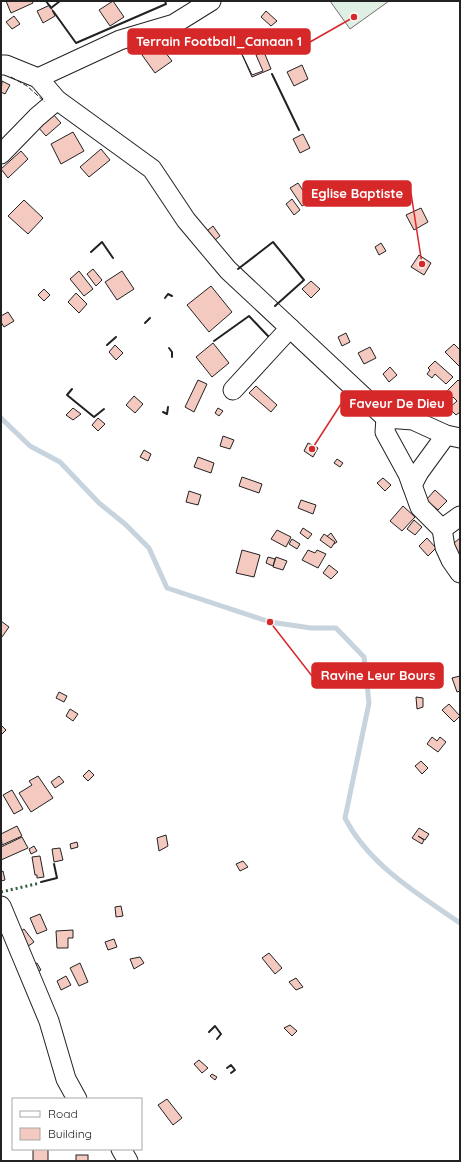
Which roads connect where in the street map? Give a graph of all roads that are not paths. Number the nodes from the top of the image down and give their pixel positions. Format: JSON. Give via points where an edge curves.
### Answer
{"nodes":[{"id":1,"x":211,"y":1,"type":"edge"},
{"id":2,"x":3,"y":62,"type":"edge"},
{"id":3,"x":38,"y":78,"type":"junction"},
{"id":4,"x":57,"y":100,"type":"junction"},
{"id":5,"x":1,"y":154,"type":"edge"},
{"id":6,"x":290,"y":328,"type":"junction"},
{"id":7,"x":233,"y":390,"type":"dead end"},
{"id":8,"x":386,"y":418,"type":"junction"},
{"id":9,"x":453,"y":436,"type":"edge"},
{"id":10,"x":412,"y":486,"type":"junction"},
{"id":11,"x":460,"y":516,"type":"edge"},
{"id":12,"x":442,"y":529,"type":"junction"},
{"id":13,"x":460,"y":573,"type":"edge"},
{"id":14,"x":1,"y":906,"type":"edge"},
{"id":15,"x":76,"y":1098,"type":"edge"},
{"id":16,"x":122,"y":1150,"type":"edge"},
{"id":17,"x":128,"y":1161,"type":"edge"}],
"edges":[{"from":1,"to":3,"type":"street","via":[[174,24],[120,40]]},
{"from":2,"to":3,"type":"street"},
{"from":3,"to":4,"type":"street"},
{"from":4,"to":5,"type":"street"},
{"from":4,"to":6,"type":"street","via":[[152,169],[186,220],[228,270]]},
{"from":6,"to":7,"type":"street"},
{"from":6,"to":8,"type":"street"},
{"from":8,"to":9,"type":"street","via":[[413,420]]},
{"from":8,"to":10,"type":"street","via":[[385,432]]},
{"from":9,"to":10,"type":"street","via":[[419,472]]},
{"from":10,"to":12,"type":"street","via":[[420,507]]},
{"from":11,"to":12,"type":"street"},
{"from":12,"to":13,"type":"street","via":[[445,547]]},
{"from":14,"to":15,"type":"street","via":[[49,1021],[66,1079]]},
{"from":16,"to":17,"type":"street"}]}
